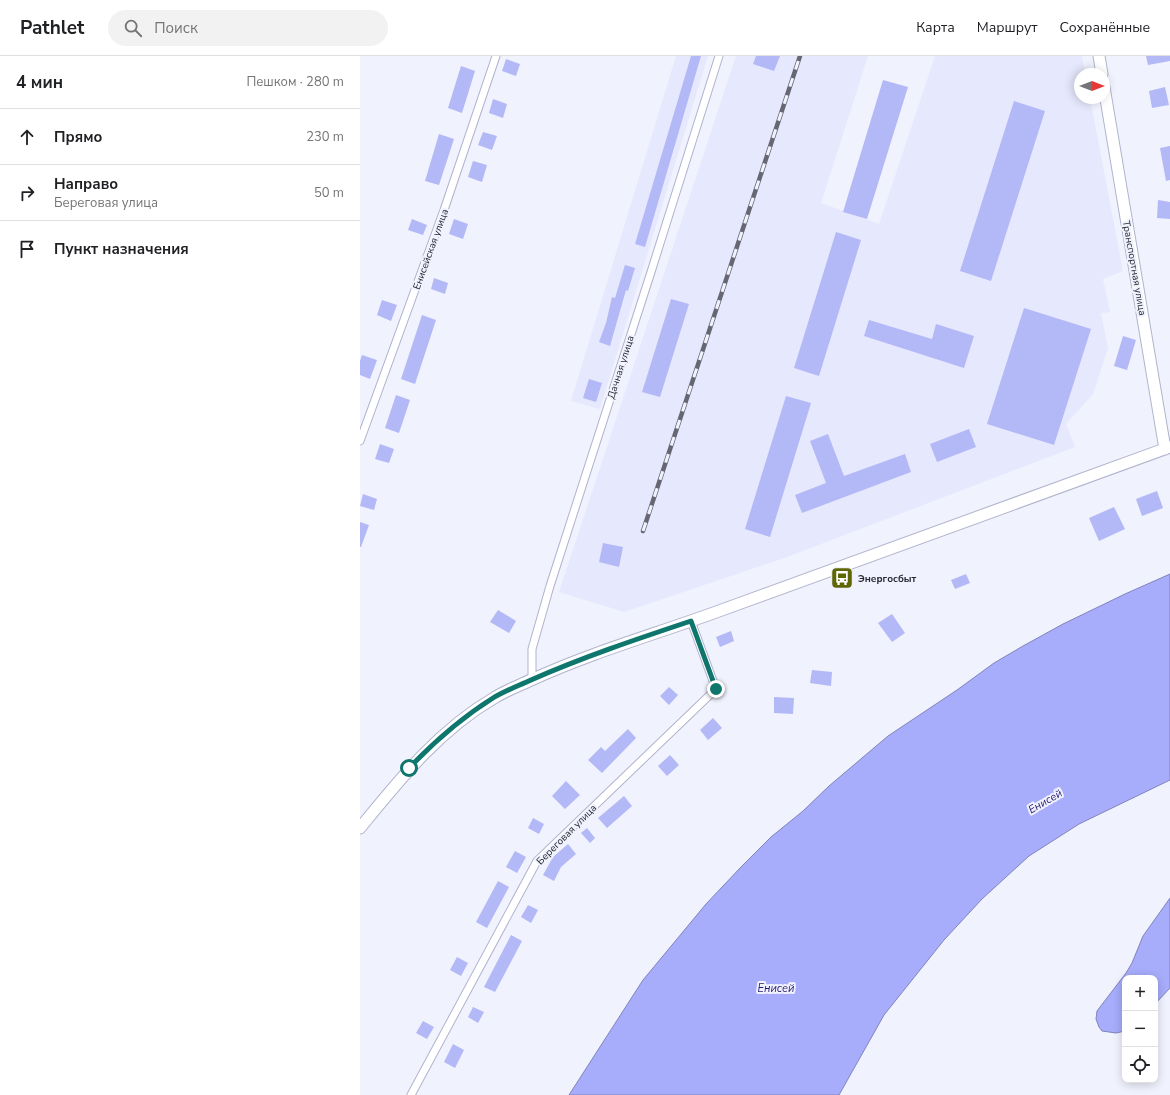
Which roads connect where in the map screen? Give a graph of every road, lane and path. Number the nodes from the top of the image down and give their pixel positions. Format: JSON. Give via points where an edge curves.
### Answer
{"nodes":[{"id":1,"x":496,"y":56,"type":"edge"},
{"id":2,"x":719,"y":56,"type":"edge"},
{"id":3,"x":1099,"y":56,"type":"edge"},
{"id":4,"x":1101,"y":68,"type":"edge"},
{"id":5,"x":1107,"y":104,"type":"edge"},
{"id":6,"x":360,"y":441,"type":"edge"},
{"id":7,"x":1168,"y":448,"type":"edge"},
{"id":8,"x":691,"y":621,"type":"junction"},
{"id":9,"x":532,"y":680,"type":"junction"},
{"id":10,"x":360,"y":828,"type":"edge"},
{"id":11,"x":411,"y":1095,"type":"edge"}],
"edges":[{"from":1,"to":6,"type":"street","name":"Енисейская улица","via":[[444,210]]},
{"from":2,"to":9,"type":"street","name":"Дачная улица","via":[[550,586],[532,649]]},
{"from":3,"to":4,"type":"main road"},
{"from":5,"to":7,"type":"main road","name":"Транспортная улица"},
{"from":7,"to":8,"type":"main road"},
{"from":8,"to":9,"type":"main road","via":[[599,652]]},
{"from":8,"to":11,"type":"street","name":"Береговая улица","via":[[716,689],[537,861]]},
{"from":9,"to":10,"type":"main road","via":[[494,698],[443,735],[409,768]]}]}
